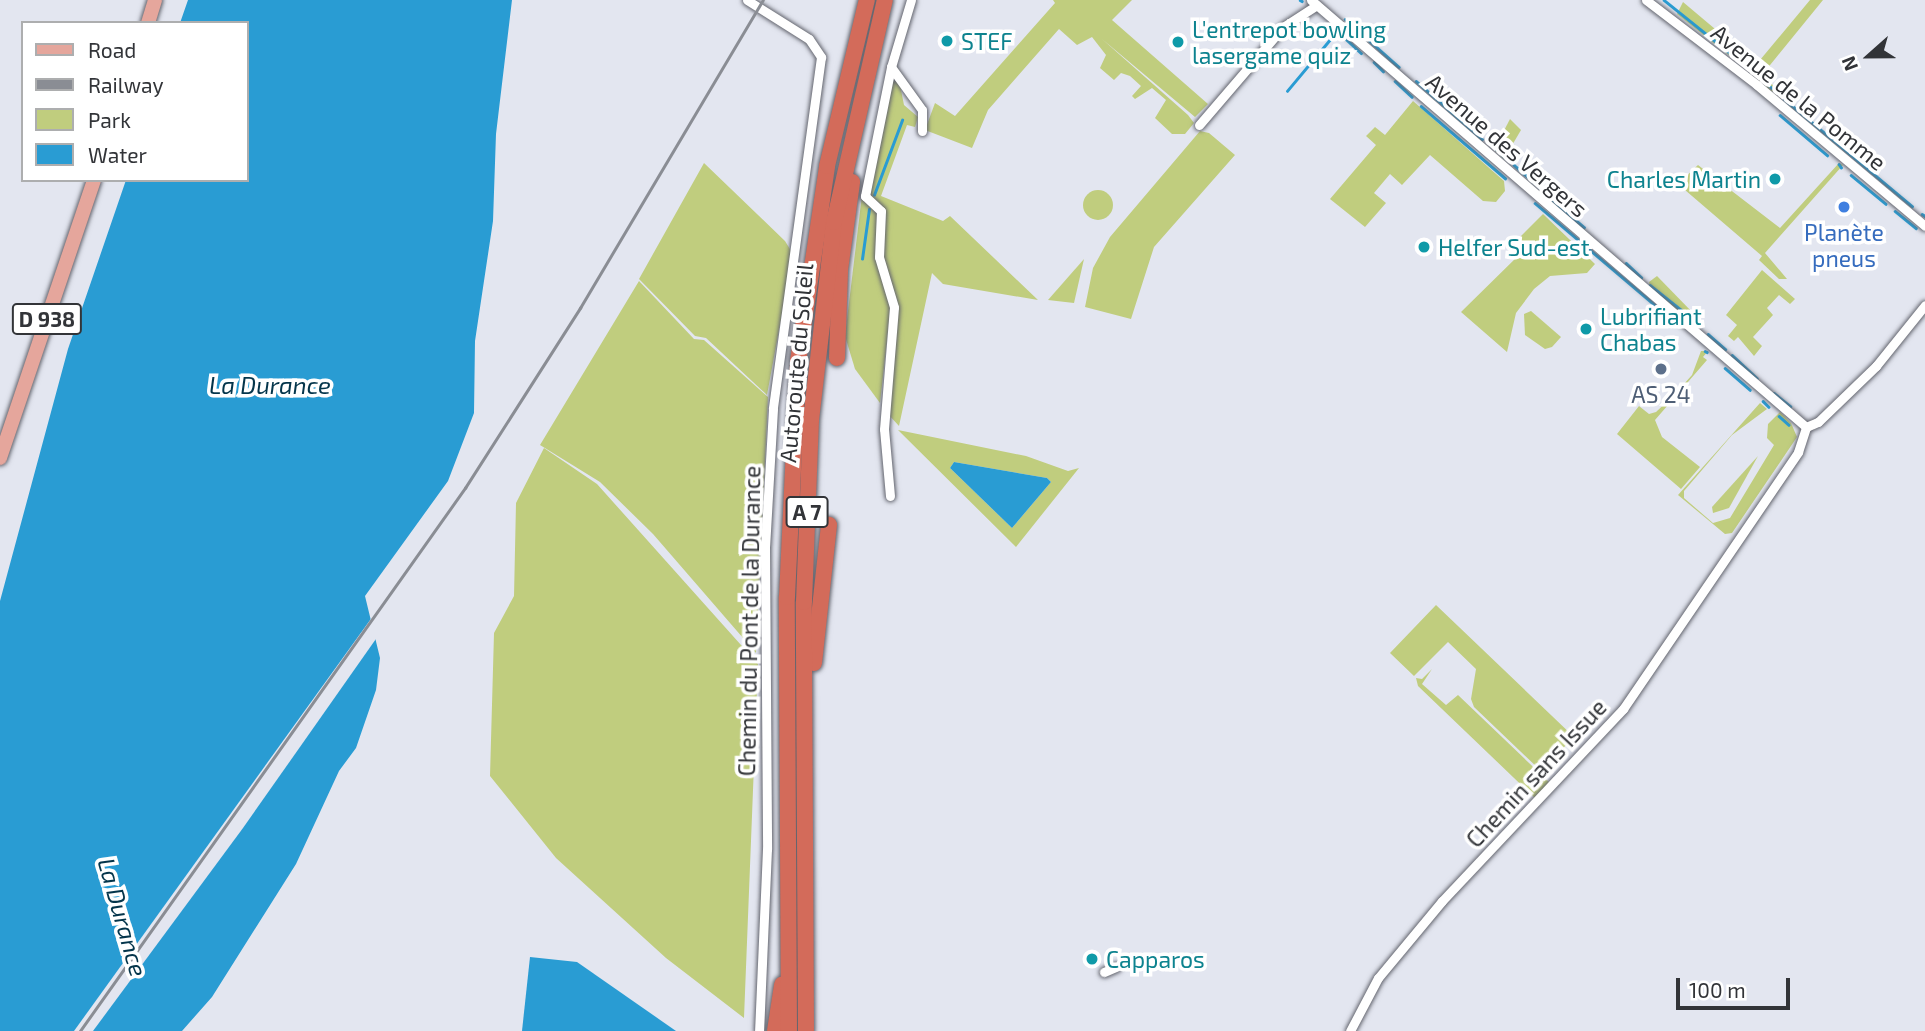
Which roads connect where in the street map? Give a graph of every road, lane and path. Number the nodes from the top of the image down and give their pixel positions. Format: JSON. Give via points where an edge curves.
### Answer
{"nodes":[{"id":1,"x":156,"y":0,"type":"edge"},
{"id":2,"x":747,"y":0,"type":"edge"},
{"id":3,"x":867,"y":0,"type":"edge"},
{"id":4,"x":911,"y":0,"type":"edge"},
{"id":5,"x":1646,"y":0,"type":"edge"},
{"id":6,"x":884,"y":3,"type":"edge"},
{"id":7,"x":1314,"y":3,"type":"edge"},
{"id":8,"x":149,"y":21,"type":"edge"},
{"id":9,"x":891,"y":67,"type":"junction"},
{"id":10,"x":1199,"y":125,"type":"dead end"},
{"id":11,"x":922,"y":131,"type":"dead end"},
{"id":12,"x":93,"y":182,"type":"edge"},
{"id":13,"x":1925,"y":226,"type":"edge"},
{"id":14,"x":1925,"y":305,"type":"edge"},
{"id":15,"x":837,"y":358,"type":"dead end"},
{"id":16,"x":1806,"y":427,"type":"junction"},
{"id":17,"x":0,"y":457,"type":"edge"},
{"id":18,"x":890,"y":496,"type":"dead end"},
{"id":19,"x":829,"y":525,"type":"dead end"},
{"id":20,"x":805,"y":770,"type":"junction"},
{"id":21,"x":789,"y":941,"type":"junction"},
{"id":22,"x":1116,"y":967,"type":"dead end"},
{"id":23,"x":1104,"y":972,"type":"dead end"},
{"id":24,"x":758,"y":1031,"type":"edge"},
{"id":25,"x":775,"y":1031,"type":"edge"},
{"id":26,"x":789,"y":1031,"type":"edge"},
{"id":27,"x":806,"y":1031,"type":"edge"},
{"id":28,"x":1350,"y":1031,"type":"edge"}],
"edges":[{"from":1,"to":8,"type":"main road"},
{"from":2,"to":24,"type":"street","name":"Chemin du Pont de la Durance","via":[[809,39],[821,57],[772,422],[765,546],[767,849]]},
{"from":3,"to":21,"type":"highway","name":"Autoroute du Soleil","number":"A 7","via":[[827,166],[799,361],[787,597]]},
{"from":4,"to":9,"type":"street"},
{"from":5,"to":13,"type":"street","name":"Avenue de la Pomme","via":[[1749,78]]},
{"from":6,"to":15,"type":"highway","via":[[841,258]]},
{"from":6,"to":20,"type":"highway","name":"Autoroute du Soleil","number":"A 7","via":[[843,174],[816,367],[804,602]]},
{"from":7,"to":10,"type":"street","via":[[1283,27]]},
{"from":7,"to":16,"type":"street","name":"Avenue des Vergers"},
{"from":9,"to":11,"type":"street","via":[[922,110]]},
{"from":9,"to":18,"type":"street","via":[[865,196],[881,211],[879,257],[894,307],[884,429]]},
{"from":12,"to":17,"type":"main road","number":"D 938"},
{"from":14,"to":16,"type":"street","via":[[1876,366],[1818,422]]},
{"from":16,"to":28,"type":"street","name":"Chemin sans Issue","via":[[1798,452],[1623,709],[1442,901],[1378,978]]},
{"from":19,"to":20,"type":"highway"},
{"from":20,"to":27,"type":"highway","name":"Autoroute du Soleil","number":"A 7"},
{"from":21,"to":25,"type":"highway"},
{"from":21,"to":26,"type":"highway","name":"Autoroute du Soleil","number":"A 7"},
{"from":22,"to":23,"type":"street"}]}
